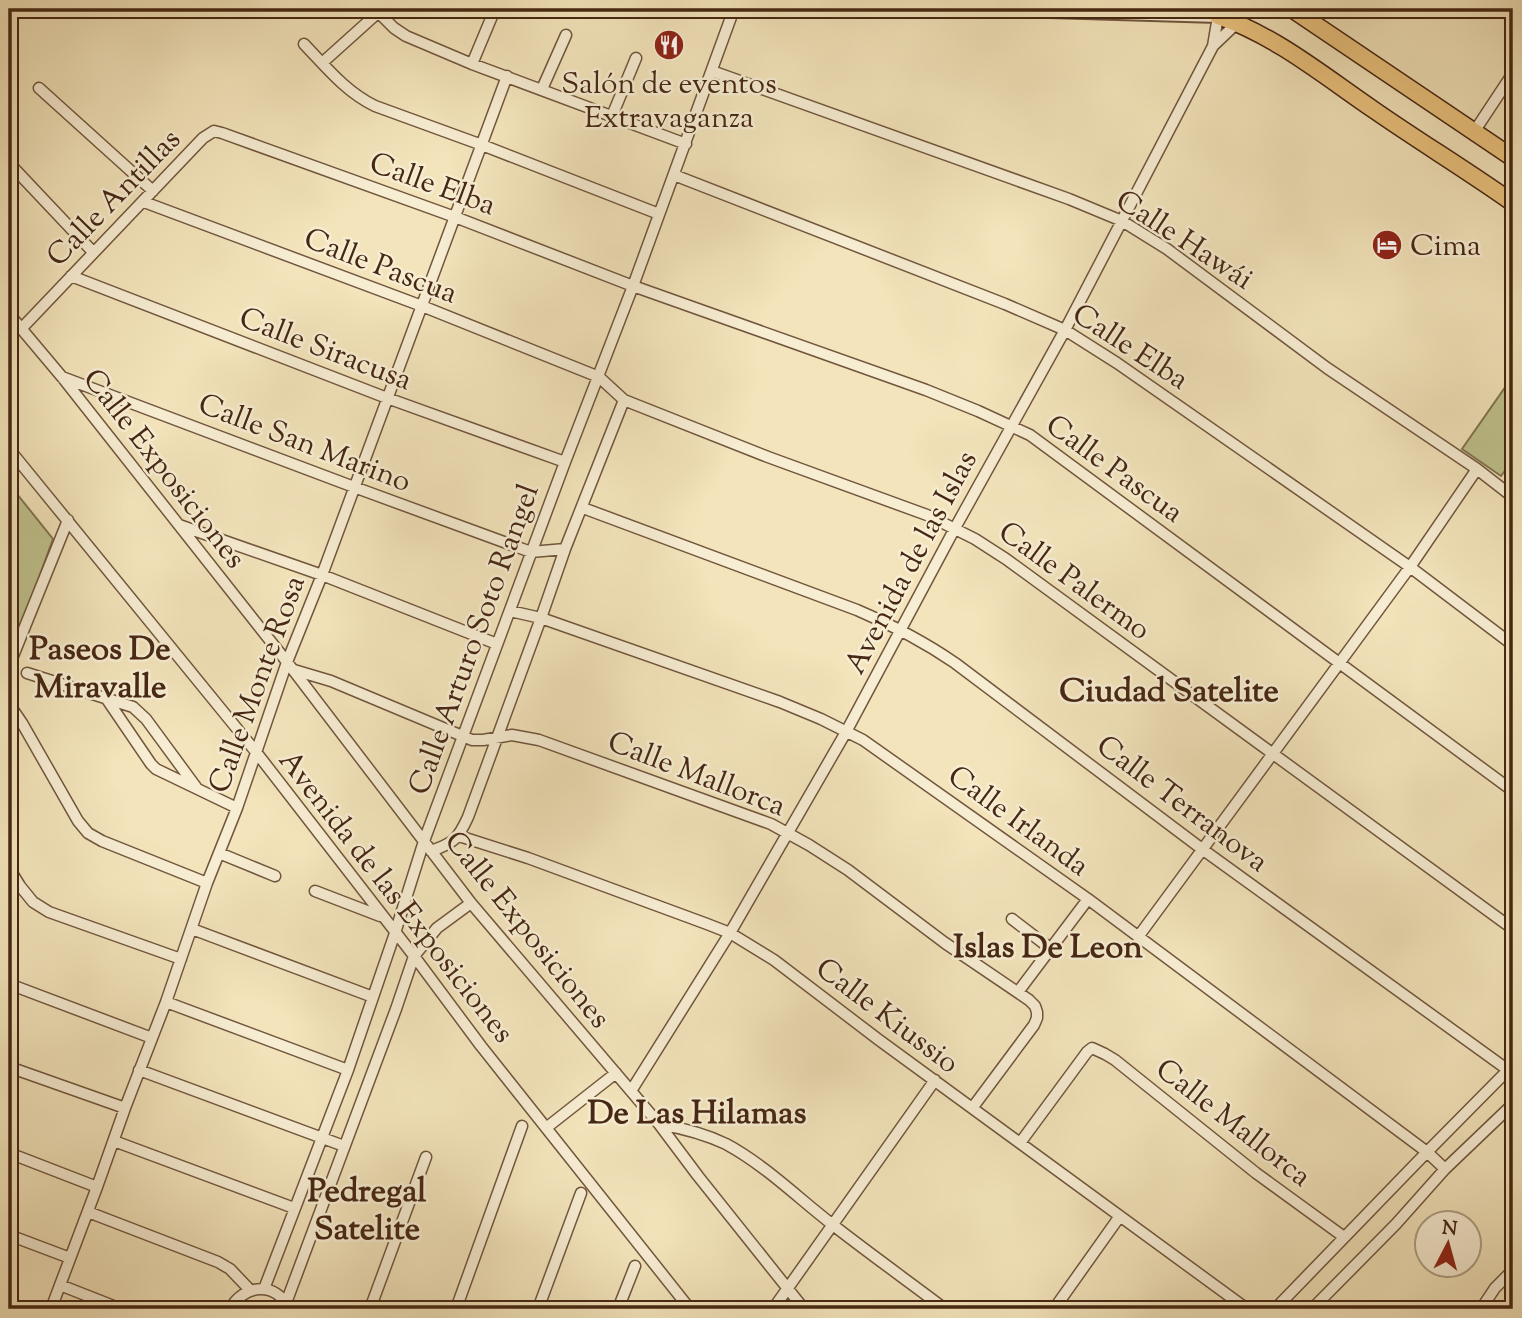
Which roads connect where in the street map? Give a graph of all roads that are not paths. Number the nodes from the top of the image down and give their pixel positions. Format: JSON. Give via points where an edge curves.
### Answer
{"nodes":[{"id":1,"x":495,"y":9,"type":"edge"},
{"id":2,"x":734,"y":9,"type":"edge"},
{"id":3,"x":982,"y":9,"type":"edge"},
{"id":4,"x":1292,"y":9,"type":"edge"},
{"id":5,"x":379,"y":10,"type":"edge"},
{"id":6,"x":1219,"y":12,"type":"edge"},
{"id":7,"x":1240,"y":16,"type":"edge"},
{"id":8,"x":566,"y":35,"type":"dead end"},
{"id":9,"x":304,"y":44,"type":"dead end"},
{"id":10,"x":1213,"y":46,"type":"junction"},
{"id":11,"x":636,"y":58,"type":"dead end"},
{"id":12,"x":323,"y":64,"type":"junction"},
{"id":13,"x":472,"y":64,"type":"junction"},
{"id":14,"x":712,"y":71,"type":"junction"},
{"id":15,"x":1513,"y":73,"type":"edge"},
{"id":16,"x":507,"y":76,"type":"junction"},
{"id":17,"x":39,"y":88,"type":"dead end"},
{"id":18,"x":542,"y":89,"type":"junction"},
{"id":19,"x":612,"y":116,"type":"junction"},
{"id":20,"x":214,"y":131,"type":"joint"},
{"id":21,"x":1475,"y":132,"type":"junction"},
{"id":22,"x":686,"y":144,"type":"junction"},
{"id":23,"x":482,"y":145,"type":"junction"},
{"id":24,"x":1513,"y":158,"type":"edge"},
{"id":25,"x":9,"y":163,"type":"edge"},
{"id":26,"x":674,"y":175,"type":"junction"},
{"id":27,"x":153,"y":191,"type":"junction"},
{"id":28,"x":144,"y":202,"type":"junction"},
{"id":29,"x":1513,"y":203,"type":"edge"},
{"id":30,"x":659,"y":214,"type":"junction"},
{"id":31,"x":455,"y":217,"type":"junction"},
{"id":32,"x":1122,"y":221,"type":"junction"},
{"id":33,"x":93,"y":252,"type":"junction"},
{"id":34,"x":71,"y":276,"type":"junction"},
{"id":35,"x":633,"y":286,"type":"junction"},
{"id":36,"x":422,"y":306,"type":"junction"},
{"id":37,"x":9,"y":314,"type":"edge"},
{"id":38,"x":21,"y":329,"type":"junction"},
{"id":39,"x":1065,"y":330,"type":"junction"},
{"id":40,"x":62,"y":377,"type":"junction"},
{"id":41,"x":598,"y":377,"type":"junction"},
{"id":42,"x":387,"y":398,"type":"junction"},
{"id":43,"x":624,"y":400,"type":"junction"},
{"id":44,"x":1012,"y":427,"type":"junction"},
{"id":45,"x":9,"y":449,"type":"edge"},
{"id":46,"x":565,"y":462,"type":"junction"},
{"id":47,"x":1477,"y":469,"type":"junction"},
{"id":48,"x":354,"y":487,"type":"junction"},
{"id":49,"x":1513,"y":497,"type":"edge"},
{"id":50,"x":583,"y":508,"type":"junction"},
{"id":51,"x":68,"y":520,"type":"junction"},
{"id":52,"x":179,"y":525,"type":"junction"},
{"id":53,"x":955,"y":528,"type":"junction"},
{"id":54,"x":565,"y":549,"type":"junction"},
{"id":55,"x":531,"y":552,"type":"junction"},
{"id":56,"x":1410,"y":567,"type":"junction"},
{"id":57,"x":322,"y":575,"type":"junction"},
{"id":58,"x":510,"y":611,"type":"junction"},
{"id":59,"x":541,"y":618,"type":"junction"},
{"id":60,"x":901,"y":629,"type":"junction"},
{"id":61,"x":497,"y":644,"type":"junction"},
{"id":62,"x":1513,"y":645,"type":"edge"},
{"id":63,"x":1339,"y":664,"type":"junction"},
{"id":64,"x":9,"y":666,"type":"edge"},
{"id":65,"x":290,"y":666,"type":"junction"},
{"id":66,"x":27,"y":673,"type":"dead end"},
{"id":67,"x":106,"y":698,"type":"junction"},
{"id":68,"x":9,"y":704,"type":"edge"},
{"id":69,"x":846,"y":732,"type":"junction"},
{"id":70,"x":464,"y":737,"type":"junction"},
{"id":71,"x":498,"y":738,"type":"junction"},
{"id":72,"x":256,"y":752,"type":"junction"},
{"id":73,"x":1272,"y":753,"type":"junction"},
{"id":74,"x":196,"y":787,"type":"junction"},
{"id":75,"x":1513,"y":791,"type":"edge"},
{"id":76,"x":237,"y":808,"type":"junction"},
{"id":77,"x":789,"y":834,"type":"junction"},
{"id":78,"x":459,"y":836,"type":"junction"},
{"id":79,"x":424,"y":841,"type":"junction"},
{"id":80,"x":1202,"y":849,"type":"junction"},
{"id":81,"x":431,"y":851,"type":"junction"},
{"id":82,"x":219,"y":853,"type":"junction"},
{"id":83,"x":9,"y":868,"type":"edge"},
{"id":84,"x":275,"y":876,"type":"dead end"},
{"id":85,"x":207,"y":883,"type":"junction"},
{"id":86,"x":315,"y":891,"type":"dead end"},
{"id":87,"x":1087,"y":900,"type":"junction"},
{"id":88,"x":471,"y":903,"type":"junction"},
{"id":89,"x":383,"y":917,"type":"junction"},
{"id":90,"x":1012,"y":919,"type":"dead end"},
{"id":91,"x":192,"y":929,"type":"junction"},
{"id":92,"x":1513,"y":929,"type":"edge"},
{"id":93,"x":395,"y":933,"type":"junction"},
{"id":94,"x":730,"y":933,"type":"junction"},
{"id":95,"x":1138,"y":937,"type":"junction"},
{"id":96,"x":1051,"y":949,"type":"junction"},
{"id":97,"x":414,"y":956,"type":"junction"},
{"id":98,"x":181,"y":959,"type":"junction"},
{"id":99,"x":9,"y":984,"type":"edge"},
{"id":100,"x":1018,"y":992,"type":"junction"},
{"id":101,"x":373,"y":997,"type":"junction"},
{"id":102,"x":166,"y":1002,"type":"junction"},
{"id":103,"x":152,"y":1038,"type":"junction"},
{"id":104,"x":9,"y":1067,"type":"edge"},
{"id":105,"x":1511,"y":1067,"type":"edge"},
{"id":106,"x":139,"y":1070,"type":"junction"},
{"id":107,"x":348,"y":1070,"type":"junction"},
{"id":108,"x":616,"y":1073,"type":"junction"},
{"id":109,"x":935,"y":1080,"type":"junction"},
{"id":110,"x":631,"y":1091,"type":"junction"},
{"id":111,"x":1513,"y":1104,"type":"edge"},
{"id":112,"x":972,"y":1107,"type":"junction"},
{"id":113,"x":125,"y":1108,"type":"junction"},
{"id":114,"x":659,"y":1124,"type":"junction"},
{"id":115,"x":522,"y":1126,"type":"dead end"},
{"id":116,"x":546,"y":1128,"type":"junction"},
{"id":117,"x":322,"y":1139,"type":"junction"},
{"id":118,"x":114,"y":1141,"type":"junction"},
{"id":119,"x":1020,"y":1143,"type":"junction"},
{"id":120,"x":344,"y":1146,"type":"junction"},
{"id":121,"x":1427,"y":1152,"type":"junction"},
{"id":122,"x":9,"y":1153,"type":"edge"},
{"id":123,"x":426,"y":1157,"type":"dead end"},
{"id":124,"x":1445,"y":1169,"type":"junction"},
{"id":125,"x":97,"y":1187,"type":"junction"},
{"id":126,"x":581,"y":1193,"type":"dead end"},
{"id":127,"x":295,"y":1208,"type":"junction"},
{"id":128,"x":88,"y":1212,"type":"junction"},
{"id":129,"x":1120,"y":1216,"type":"junction"},
{"id":130,"x":834,"y":1226,"type":"junction"},
{"id":131,"x":9,"y":1235,"type":"edge"},
{"id":132,"x":1344,"y":1237,"type":"junction"},
{"id":133,"x":70,"y":1258,"type":"junction"},
{"id":134,"x":635,"y":1266,"type":"dead end"},
{"id":135,"x":1513,"y":1270,"type":"edge"},
{"id":136,"x":60,"y":1285,"type":"junction"},
{"id":137,"x":264,"y":1289,"type":"junction"},
{"id":138,"x":789,"y":1289,"type":"junction"},
{"id":139,"x":250,"y":1290,"type":"junction"},
{"id":140,"x":287,"y":1306,"type":"edge"},
{"id":141,"x":51,"y":1309,"type":"edge"},
{"id":142,"x":121,"y":1309,"type":"edge"},
{"id":143,"x":230,"y":1309,"type":"edge"},
{"id":144,"x":370,"y":1309,"type":"edge"},
{"id":145,"x":456,"y":1309,"type":"edge"},
{"id":146,"x":538,"y":1309,"type":"edge"},
{"id":147,"x":618,"y":1309,"type":"edge"},
{"id":148,"x":690,"y":1309,"type":"edge"},
{"id":149,"x":774,"y":1309,"type":"edge"},
{"id":150,"x":804,"y":1309,"type":"edge"},
{"id":151,"x":945,"y":1309,"type":"edge"},
{"id":152,"x":1054,"y":1309,"type":"edge"},
{"id":153,"x":1247,"y":1309,"type":"edge"},
{"id":154,"x":1275,"y":1309,"type":"edge"},
{"id":155,"x":1312,"y":1309,"type":"edge"},
{"id":156,"x":1481,"y":1309,"type":"edge"}],
"edges":[{"from":1,"to":13,"type":"street"},
{"from":2,"to":14,"type":"street","name":"Calle Arturo Soto Rangel"},
{"from":3,"to":6,"type":"street"},
{"from":4,"to":21,"type":"main road"},
{"from":5,"to":12,"type":"street"},
{"from":5,"to":13,"type":"street","via":[[405,36]]},
{"from":6,"to":7,"type":"main road"},
{"from":6,"to":10,"type":"street","name":"Avenida de las Islas"},
{"from":7,"to":10,"type":"street","name":"Avenida de las Islas"},
{"from":7,"to":29,"type":"main road"},
{"from":8,"to":18,"type":"street"},
{"from":9,"to":12,"type":"street"},
{"from":10,"to":32,"type":"street","name":"Avenida de las Islas"},
{"from":11,"to":19,"type":"street"},
{"from":12,"to":23,"type":"street","via":[[359,98]]},
{"from":13,"to":16,"type":"street"},
{"from":14,"to":22,"type":"street","name":"Calle Arturo Soto Rangel"},
{"from":14,"to":32,"type":"street","name":"Calle Hawái"},
{"from":15,"to":21,"type":"street"},
{"from":16,"to":18,"type":"street"},
{"from":16,"to":23,"type":"street","name":"Calle Monte Rosa"},
{"from":17,"to":27,"type":"street"},
{"from":18,"to":19,"type":"street"},
{"from":19,"to":22,"type":"street"},
{"from":20,"to":27,"type":"street","name":"Calle Antillas"},
{"from":20,"to":31,"type":"street","name":"Calle Elba"},
{"from":21,"to":24,"type":"main road"},
{"from":22,"to":26,"type":"street","name":"Calle Arturo Soto Rangel"},
{"from":23,"to":30,"type":"street"},
{"from":23,"to":31,"type":"street","name":"Calle Monte Rosa"},
{"from":25,"to":33,"type":"street"},
{"from":26,"to":30,"type":"street","name":"Calle Arturo Soto Rangel"},
{"from":26,"to":39,"type":"street","name":"Calle Elba"},
{"from":27,"to":28,"type":"street","name":"Calle Antillas"},
{"from":28,"to":33,"type":"street","name":"Calle Antillas"},
{"from":28,"to":36,"type":"street","name":"Calle Pascua"},
{"from":30,"to":35,"type":"street","name":"Calle Arturo Soto Rangel"},
{"from":31,"to":35,"type":"street","name":"Calle Elba"},
{"from":31,"to":36,"type":"street","name":"Calle Monte Rosa"},
{"from":32,"to":39,"type":"street","name":"Avenida de las Islas"},
{"from":32,"to":47,"type":"street","name":"Calle Hawái"},
{"from":33,"to":34,"type":"street","name":"Calle Antillas"},
{"from":34,"to":38,"type":"street","name":"Calle Antillas"},
{"from":34,"to":42,"type":"street","name":"Calle Siracusa"},
{"from":35,"to":41,"type":"street","name":"Calle Arturo Soto Rangel"},
{"from":35,"to":44,"type":"street","name":"Calle Pascua","via":[[926,390]]},
{"from":36,"to":41,"type":"street","name":"Calle Pascua"},
{"from":36,"to":42,"type":"street","name":"Calle Monte Rosa"},
{"from":37,"to":38,"type":"street","name":"Calle Exposiciones"},
{"from":38,"to":40,"type":"street","name":"Calle Exposiciones"},
{"from":39,"to":44,"type":"street","name":"Avenida de las Islas"},
{"from":39,"to":56,"type":"street","name":"Calle Elba"},
{"from":40,"to":48,"type":"street","name":"Calle San Marino"},
{"from":40,"to":52,"type":"street","name":"Calle Exposiciones"},
{"from":41,"to":43,"type":"street","name":"Calle Palermo"},
{"from":41,"to":46,"type":"street","name":"Calle Arturo Soto Rangel"},
{"from":42,"to":46,"type":"street","name":"Calle Siracusa"},
{"from":42,"to":48,"type":"street","name":"Calle Monte Rosa"},
{"from":43,"to":50,"type":"street"},
{"from":43,"to":53,"type":"street","name":"Calle Palermo"},
{"from":44,"to":53,"type":"street","name":"Avenida de las Islas"},
{"from":44,"to":63,"type":"street","name":"Calle Pascua","via":[[1060,456]]},
{"from":45,"to":51,"type":"street","name":"Avenida de las Exposiciones"},
{"from":46,"to":55,"type":"street","name":"Calle Arturo Soto Rangel"},
{"from":47,"to":49,"type":"street","name":"Calle Hawái"},
{"from":47,"to":56,"type":"street"},
{"from":48,"to":55,"type":"street","name":"Calle San Marino"},
{"from":48,"to":57,"type":"street","name":"Calle Monte Rosa"},
{"from":50,"to":54,"type":"street"},
{"from":50,"to":60,"type":"street","name":"Calle Terranova"},
{"from":51,"to":64,"type":"street"},
{"from":51,"to":72,"type":"street","name":"Avenida de las Exposiciones"},
{"from":52,"to":57,"type":"street"},
{"from":52,"to":65,"type":"street","name":"Calle Exposiciones"},
{"from":53,"to":60,"type":"street","name":"Avenida de las Islas"},
{"from":53,"to":73,"type":"street","name":"Calle Palermo","via":[[1006,559]]},
{"from":54,"to":55,"type":"street"},
{"from":54,"to":59,"type":"street"},
{"from":55,"to":58,"type":"street","name":"Calle Arturo Soto Rangel"},
{"from":56,"to":62,"type":"street","name":"Calle Elba"},
{"from":56,"to":63,"type":"street"},
{"from":57,"to":61,"type":"street"},
{"from":57,"to":65,"type":"street","name":"Calle Monte Rosa"},
{"from":58,"to":59,"type":"street","name":"Calle Irlanda"},
{"from":58,"to":61,"type":"street","name":"Calle Arturo Soto Rangel"},
{"from":59,"to":69,"type":"street","name":"Calle Irlanda","via":[[780,702]]},
{"from":59,"to":71,"type":"street"},
{"from":60,"to":69,"type":"street","name":"Avenida de las Islas"},
{"from":60,"to":80,"type":"street","name":"Calle Terranova","via":[[955,663]]},
{"from":61,"to":70,"type":"street","name":"Calle Arturo Soto Rangel"},
{"from":63,"to":73,"type":"street"},
{"from":63,"to":75,"type":"street","name":"Calle Pascua"},
{"from":65,"to":70,"type":"street","name":"Calle Mallorca"},
{"from":65,"to":72,"type":"street","name":"Calle Monte Rosa"},
{"from":65,"to":79,"type":"street","name":"Calle Exposiciones"},
{"from":66,"to":67,"type":"street"},
{"from":67,"to":74,"type":"street","via":[[133,707],[146,719]]},
{"from":67,"to":74,"type":"street","via":[[151,764]]},
{"from":68,"to":85,"type":"street","via":[[88,833]]},
{"from":69,"to":77,"type":"street","name":"Avenida de las Islas"},
{"from":69,"to":87,"type":"street","name":"Calle Irlanda","via":[[889,757]]},
{"from":70,"to":71,"type":"street","name":"Calle Mallorca"},
{"from":70,"to":79,"type":"street","name":"Calle Arturo Soto Rangel"},
{"from":71,"to":77,"type":"street","name":"Calle Mallorca","via":[[512,734],[539,740]]},
{"from":71,"to":78,"type":"street"},
{"from":72,"to":76,"type":"street","name":"Calle Monte Rosa"},
{"from":72,"to":89,"type":"street","name":"Avenida de las Exposiciones"},
{"from":73,"to":80,"type":"street"},
{"from":73,"to":92,"type":"street","name":"Calle Palermo"},
{"from":74,"to":76,"type":"street"},
{"from":76,"to":82,"type":"street","name":"Calle Monte Rosa"},
{"from":77,"to":94,"type":"street","name":"Avenida de las Islas"},
{"from":77,"to":100,"type":"street","name":"Calle Mallorca","via":[[848,870]]},
{"from":78,"to":81,"type":"street"},
{"from":78,"to":94,"type":"street","name":"Calle Kiussio"},
{"from":79,"to":81,"type":"street","name":"Calle Exposiciones"},
{"from":79,"to":93,"type":"street","name":"Calle Arturo Soto Rangel"},
{"from":80,"to":95,"type":"street"},
{"from":80,"to":105,"type":"street","name":"Calle Terranova"},
{"from":81,"to":88,"type":"street","name":"Calle Exposiciones"},
{"from":82,"to":84,"type":"street"},
{"from":82,"to":85,"type":"street","name":"Calle Monte Rosa"},
{"from":83,"to":98,"type":"street","via":[[33,902],[49,912]]},
{"from":85,"to":91,"type":"street","name":"Calle Monte Rosa"},
{"from":86,"to":89,"type":"street"},
{"from":87,"to":95,"type":"street","name":"Calle Irlanda"},
{"from":87,"to":96,"type":"street"},
{"from":88,"to":97,"type":"street","via":[[437,928]]},
{"from":88,"to":108,"type":"street","name":"Calle Exposiciones"},
{"from":89,"to":93,"type":"street","name":"Avenida de las Exposiciones"},
{"from":90,"to":96,"type":"street"},
{"from":91,"to":98,"type":"street","name":"Calle Monte Rosa"},
{"from":91,"to":101,"type":"street"},
{"from":93,"to":97,"type":"street","name":"Avenida de las Exposiciones"},
{"from":93,"to":101,"type":"street","name":"Calle Arturo Soto Rangel"},
{"from":94,"to":109,"type":"street","name":"Calle Kiussio","via":[[774,960]]},
{"from":94,"to":110,"type":"street","name":"Avenida de las Islas"},
{"from":95,"to":121,"type":"street","name":"Calle Irlanda"},
{"from":96,"to":100,"type":"street"},
{"from":97,"to":116,"type":"street","name":"Avenida de las Exposiciones"},
{"from":97,"to":120,"type":"street"},
{"from":98,"to":102,"type":"street","name":"Calle Monte Rosa"},
{"from":99,"to":103,"type":"street"},
{"from":100,"to":112,"type":"street","name":"Calle Mallorca","via":[[1035,1006],[1037,1018]]},
{"from":101,"to":107,"type":"street","name":"Calle Arturo Soto Rangel"},
{"from":102,"to":103,"type":"street","name":"Calle Monte Rosa"},
{"from":102,"to":107,"type":"street"},
{"from":103,"to":106,"type":"street","name":"Calle Monte Rosa"},
{"from":104,"to":113,"type":"street"},
{"from":105,"to":121,"type":"street"},
{"from":106,"to":113,"type":"street","name":"Calle Monte Rosa"},
{"from":106,"to":117,"type":"street"},
{"from":107,"to":117,"type":"street","name":"Calle Arturo Soto Rangel"},
{"from":108,"to":110,"type":"street","name":"Calle Exposiciones"},
{"from":108,"to":116,"type":"street"},
{"from":109,"to":112,"type":"street","name":"Calle Kiussio"},
{"from":109,"to":130,"type":"street"},
{"from":110,"to":114,"type":"street","name":"Calle Exposiciones"},
{"from":111,"to":124,"type":"street"},
{"from":112,"to":119,"type":"street","name":"Calle Kiussio"},
{"from":113,"to":118,"type":"street","name":"Calle Monte Rosa"},
{"from":114,"to":130,"type":"street","via":[[725,1144]]},
{"from":114,"to":138,"type":"street","name":"Calle Exposiciones"},
{"from":115,"to":145,"type":"street"},
{"from":116,"to":148,"type":"street","name":"Avenida de las Exposiciones"},
{"from":117,"to":120,"type":"street"},
{"from":117,"to":127,"type":"street","name":"Calle Arturo Soto Rangel"},
{"from":118,"to":125,"type":"street","name":"Calle Monte Rosa"},
{"from":118,"to":127,"type":"street"},
{"from":119,"to":129,"type":"street","name":"Calle Kiussio"},
{"from":119,"to":132,"type":"street","name":"Calle Mallorca","via":[[1092,1048],[1115,1060]]},
{"from":120,"to":140,"type":"street"},
{"from":121,"to":124,"type":"street","name":"Calle Irlanda"},
{"from":121,"to":132,"type":"street"},
{"from":122,"to":125,"type":"street"},
{"from":123,"to":144,"type":"street"},
{"from":124,"to":155,"type":"street"},
{"from":125,"to":128,"type":"street","name":"Calle Monte Rosa"},
{"from":126,"to":146,"type":"street"},
{"from":127,"to":137,"type":"street","name":"Calle Arturo Soto Rangel"},
{"from":128,"to":133,"type":"street","name":"Calle Monte Rosa"},
{"from":128,"to":139,"type":"street","via":[[218,1262]]},
{"from":129,"to":152,"type":"street"},
{"from":129,"to":153,"type":"street","name":"Calle Kiussio"},
{"from":130,"to":138,"type":"street"},
{"from":130,"to":151,"type":"street"},
{"from":131,"to":133,"type":"street"},
{"from":132,"to":154,"type":"street"},
{"from":133,"to":136,"type":"street","name":"Calle Monte Rosa"},
{"from":134,"to":147,"type":"street"},
{"from":135,"to":156,"type":"street"},
{"from":136,"to":141,"type":"street","name":"Calle Monte Rosa"},
{"from":136,"to":142,"type":"street"},
{"from":137,"to":139,"type":"street"},
{"from":137,"to":140,"type":"street","via":[[276,1293]]},
{"from":138,"to":149,"type":"street"},
{"from":138,"to":150,"type":"street","name":"Calle Exposiciones"},
{"from":139,"to":143,"type":"street"}]}
